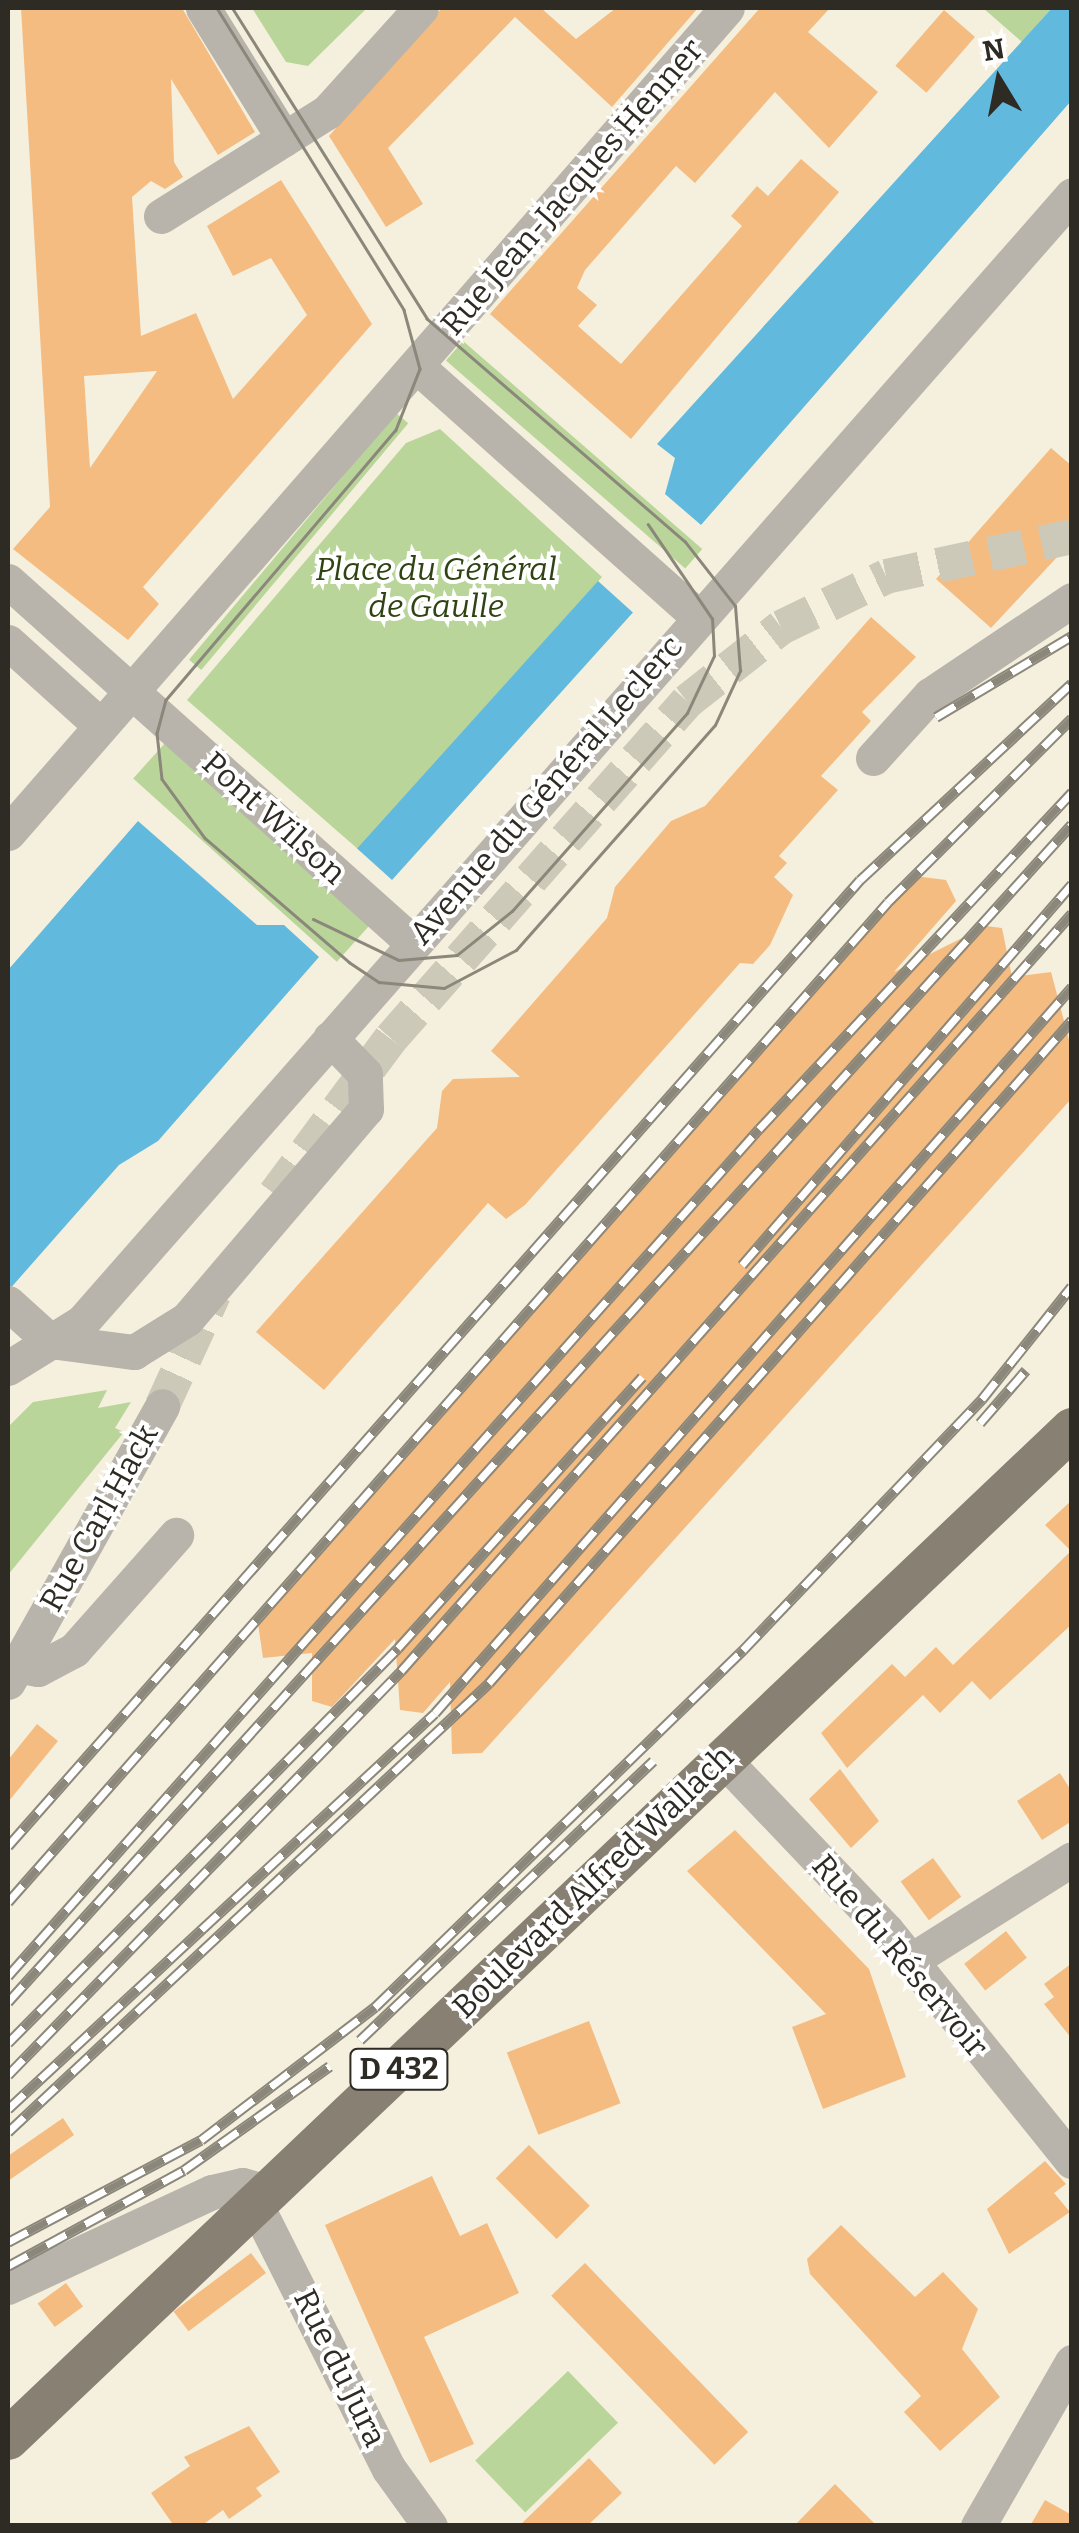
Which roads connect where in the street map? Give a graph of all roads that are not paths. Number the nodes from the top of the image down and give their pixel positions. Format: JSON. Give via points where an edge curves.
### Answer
{"nodes":[{"id":1,"x":203,"y":8,"type":"edge"},
{"id":2,"x":421,"y":8,"type":"edge"},
{"id":3,"x":727,"y":8,"type":"edge"},
{"id":4,"x":284,"y":139,"type":"junction"},
{"id":5,"x":1072,"y":196,"type":"edge"},
{"id":6,"x":162,"y":216,"type":"dead end"},
{"id":7,"x":420,"y":369,"type":"junction"},
{"id":8,"x":8,"y":580,"type":"edge"},
{"id":9,"x":1072,"y":600,"type":"edge"},
{"id":10,"x":697,"y":616,"type":"junction"},
{"id":11,"x":8,"y":642,"type":"edge"},
{"id":12,"x":135,"y":693,"type":"junction"},
{"id":13,"x":102,"y":726,"type":"junction"},
{"id":14,"x":873,"y":758,"type":"dead end"},
{"id":15,"x":8,"y":833,"type":"edge"},
{"id":16,"x":413,"y":943,"type":"junction"},
{"id":17,"x":330,"y":1038,"type":"junction"},
{"id":18,"x":14,"y":1309,"type":"edge"},
{"id":19,"x":50,"y":1341,"type":"junction"},
{"id":20,"x":8,"y":1368,"type":"edge"},
{"id":21,"x":162,"y":1406,"type":"tunnel mouth"},
{"id":22,"x":1072,"y":1428,"type":"edge"},
{"id":23,"x":176,"y":1535,"type":"dead end"},
{"id":24,"x":12,"y":1673,"type":"edge"},
{"id":25,"x":722,"y":1758,"type":"junction"},
{"id":26,"x":1072,"y":1860,"type":"edge"},
{"id":27,"x":910,"y":1961,"type":"junction"},
{"id":28,"x":1072,"y":2161,"type":"edge"},
{"id":29,"x":264,"y":2200,"type":"junction"},
{"id":30,"x":8,"y":2288,"type":"edge"},
{"id":31,"x":1072,"y":2362,"type":"edge"},
{"id":32,"x":75,"y":2381,"type":"junction"},
{"id":33,"x":8,"y":2408,"type":"edge"},
{"id":34,"x":8,"y":2440,"type":"edge"},
{"id":35,"x":430,"y":2526,"type":"edge"},
{"id":36,"x":978,"y":2526,"type":"edge"}],
"edges":[{"from":1,"to":4,"type":"street"},
{"from":2,"to":4,"type":"street","via":[[327,112]]},
{"from":3,"to":7,"type":"street","name":"Rue Jean-Jacques Henner"},
{"from":4,"to":6,"type":"street"},
{"from":5,"to":10,"type":"street","name":"Avenue du Général Leclerc"},
{"from":7,"to":10,"type":"street"},
{"from":7,"to":12,"type":"street"},
{"from":8,"to":12,"type":"street","name":"Pont Wilson"},
{"from":9,"to":14,"type":"street","via":[[930,694]]},
{"from":10,"to":16,"type":"street","name":"Avenue du Général Leclerc"},
{"from":11,"to":13,"type":"street"},
{"from":12,"to":13,"type":"street"},
{"from":12,"to":16,"type":"street","name":"Pont Wilson"},
{"from":13,"to":15,"type":"street"},
{"from":16,"to":17,"type":"street","name":"Avenue du Général Leclerc"},
{"from":17,"to":19,"type":"street","name":"Avenue du Général Leclerc","via":[[82,1322]]},
{"from":17,"to":19,"type":"street","via":[[365,1074],[366,1109],[187,1319],[134,1352]]},
{"from":18,"to":19,"type":"street"},
{"from":19,"to":20,"type":"street","name":"Avenue du Général Leclerc"},
{"from":21,"to":24,"type":"street","name":"Rue Carl Hack"},
{"from":22,"to":25,"type":"main road","name":"Boulevard Alfred Wallach","number":"D 432"},
{"from":23,"to":24,"type":"street","via":[[74,1650],[38,1669]]},
{"from":25,"to":27,"type":"street","name":"Rue du Réservoir"},
{"from":25,"to":29,"type":"main road","name":"Boulevard Alfred Wallach","number":"D 432"},
{"from":26,"to":27,"type":"street"},
{"from":27,"to":28,"type":"street","name":"Rue du Réservoir"},
{"from":29,"to":30,"type":"street","via":[[242,2185],[212,2192]]},
{"from":29,"to":32,"type":"main road","name":"Boulevard Alfred Wallach","number":"D 432"},
{"from":29,"to":35,"type":"street","name":"Rue du Jura","via":[[389,2469]]},
{"from":31,"to":36,"type":"street"},
{"from":32,"to":33,"type":"main road","name":"Boulevard Alfred Wallach","number":"D 432"},
{"from":32,"to":34,"type":"main road","name":"Boulevard Alfred Wallach","number":"D 432"}]}
